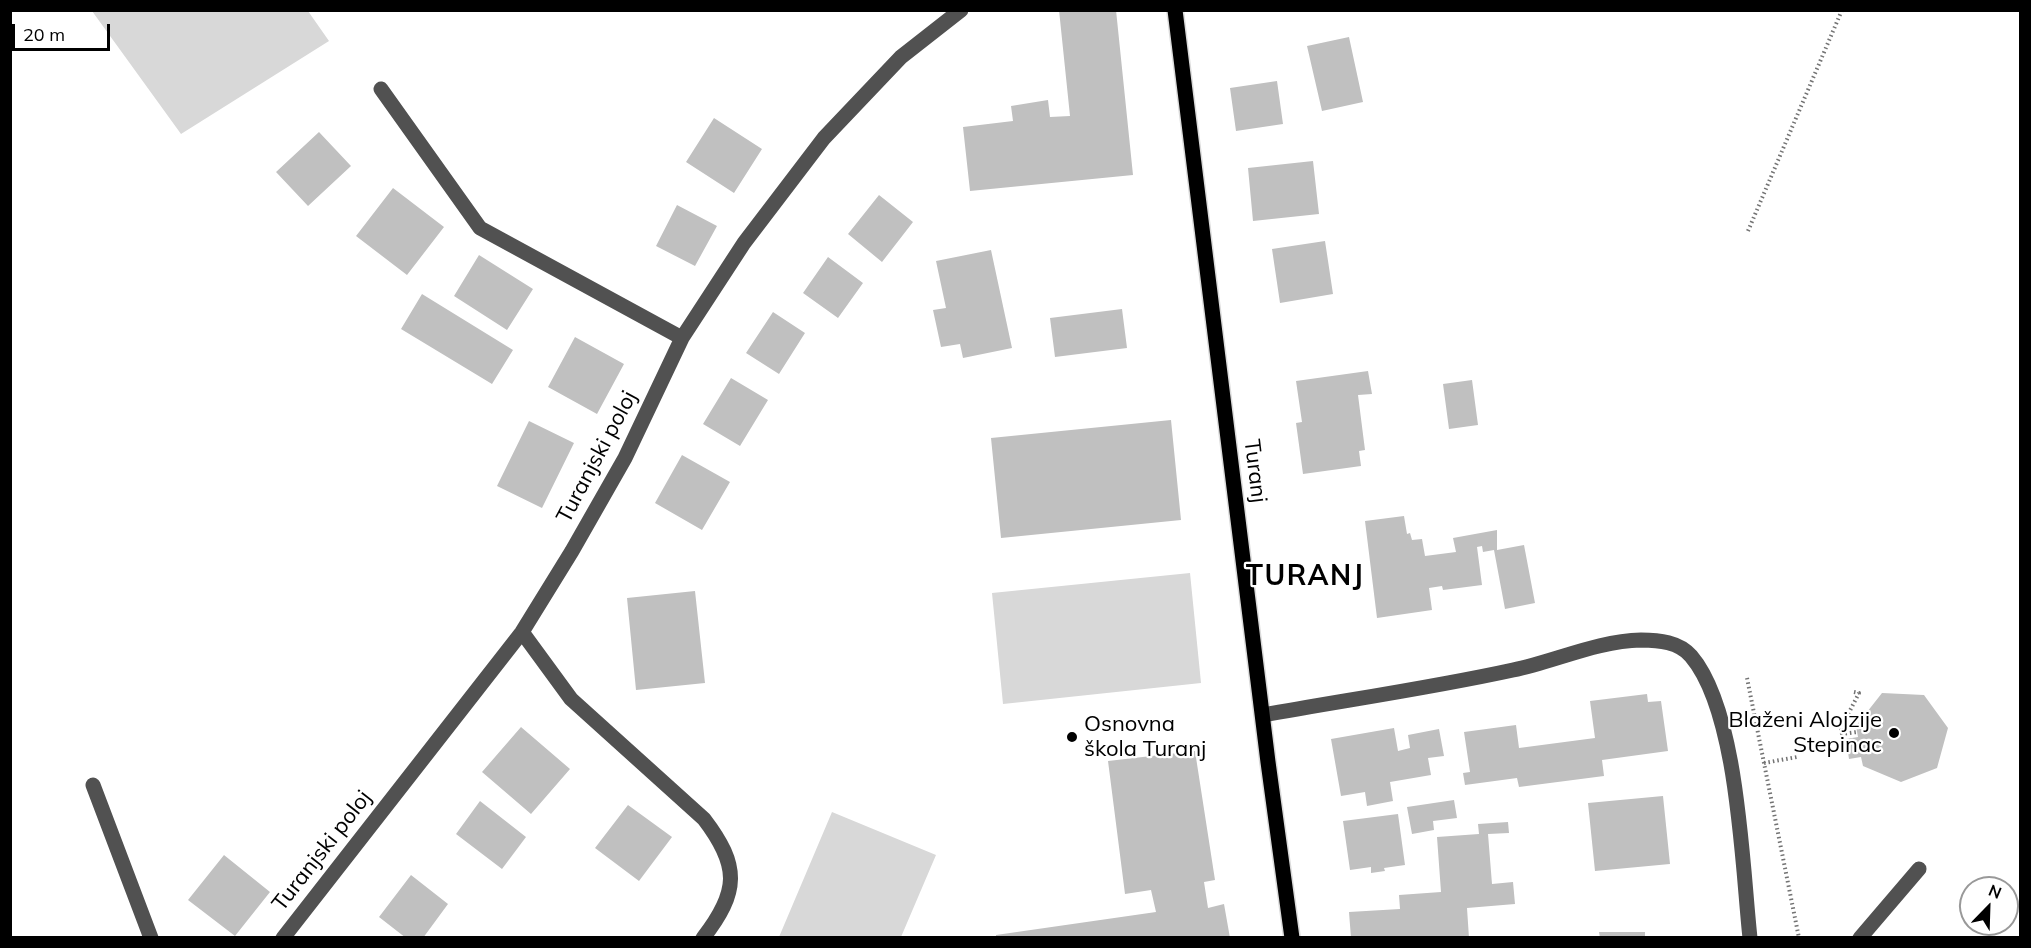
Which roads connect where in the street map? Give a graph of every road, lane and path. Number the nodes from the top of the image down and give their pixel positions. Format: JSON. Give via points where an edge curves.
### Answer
{"nodes":[{"id":1,"x":961,"y":10,"type":"edge"},
{"id":2,"x":1175,"y":10,"type":"edge"},
{"id":3,"x":1842,"y":10,"type":"edge"},
{"id":4,"x":381,"y":89,"type":"dead end"},
{"id":5,"x":1748,"y":231,"type":"dead end"},
{"id":6,"x":682,"y":338,"type":"junction"},
{"id":7,"x":522,"y":632,"type":"junction"},
{"id":8,"x":1747,"y":678,"type":"dead end"},
{"id":9,"x":1854,"y":692,"type":"dead end"},
{"id":10,"x":1263,"y":715,"type":"junction"},
{"id":11,"x":1857,"y":732,"type":"dead end"},
{"id":12,"x":1797,"y":757,"type":"dead end"},
{"id":13,"x":1764,"y":763,"type":"junction"},
{"id":14,"x":93,"y":785,"type":"dead end"},
{"id":15,"x":1918,"y":869,"type":"dead end"},
{"id":16,"x":151,"y":938,"type":"edge"},
{"id":17,"x":283,"y":938,"type":"edge"},
{"id":18,"x":703,"y":938,"type":"edge"},
{"id":19,"x":1293,"y":938,"type":"edge"},
{"id":20,"x":1750,"y":938,"type":"edge"},
{"id":21,"x":1799,"y":938,"type":"edge"},
{"id":22,"x":1860,"y":938,"type":"edge"}],
"edges":[{"from":1,"to":6,"type":"street","name":"Turanjski poloj","via":[[901,57],[824,138],[744,243]]},
{"from":2,"to":10,"type":"main road","name":"Turanj"},
{"from":3,"to":5,"type":"path"},
{"from":4,"to":6,"type":"street","via":[[480,228]]},
{"from":6,"to":7,"type":"street","name":"Turanjski poloj","via":[[625,458]]},
{"from":7,"to":17,"type":"street","name":"Turanjski poloj"},
{"from":7,"to":18,"type":"street","via":[[572,699],[704,819],[721,841],[730,864],[731,890],[721,914]]},
{"from":8,"to":13,"type":"path"},
{"from":9,"to":11,"type":"path","via":[[1858,693],[1841,728],[1842,734]]},
{"from":10,"to":19,"type":"main road","name":"Turanj"},
{"from":10,"to":20,"type":"street","via":[[1514,670],[1615,642],[1658,640],[1676,645],[1690,655],[1706,678],[1721,716]]},
{"from":12,"to":13,"type":"path"},
{"from":13,"to":21,"type":"path"},
{"from":14,"to":16,"type":"street"},
{"from":15,"to":22,"type":"street"}]}
